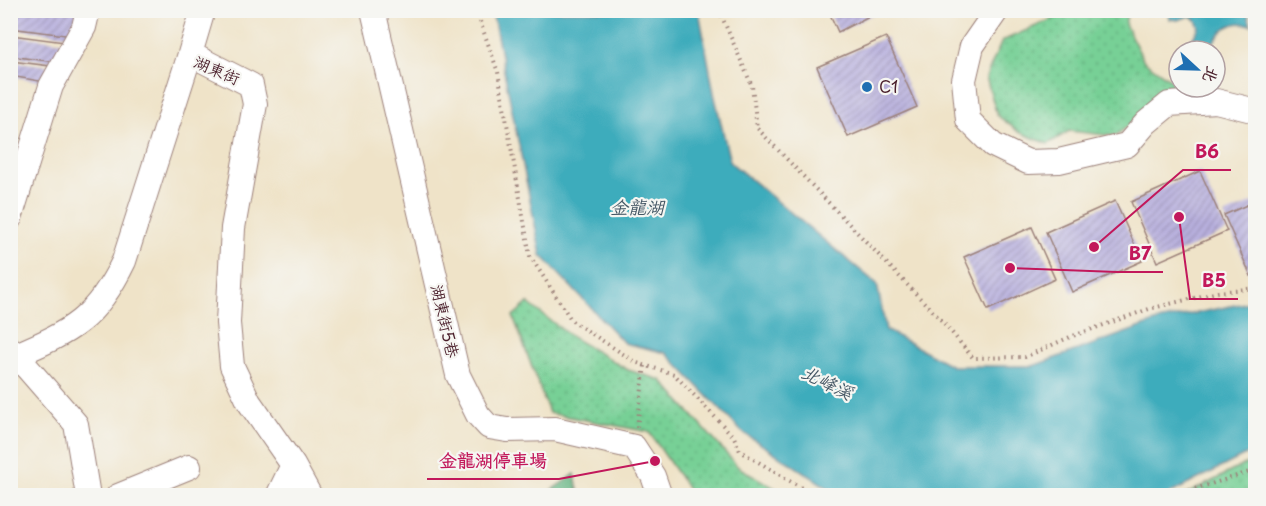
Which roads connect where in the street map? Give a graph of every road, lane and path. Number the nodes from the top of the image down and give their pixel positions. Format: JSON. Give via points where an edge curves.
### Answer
{"nodes":[{"id":1,"x":88,"y":10,"type":"edge"},
{"id":2,"x":203,"y":10,"type":"edge"},
{"id":3,"x":373,"y":10,"type":"edge"},
{"id":4,"x":476,"y":10,"type":"edge"},
{"id":5,"x":719,"y":10,"type":"edge"},
{"id":6,"x":997,"y":10,"type":"edge"},
{"id":7,"x":190,"y":54,"type":"junction"},
{"id":8,"x":1256,"y":111,"type":"edge"},
{"id":9,"x":10,"y":218,"type":"edge"},
{"id":10,"x":1256,"y":288,"type":"edge"},
{"id":11,"x":13,"y":352,"type":"edge"},
{"id":12,"x":645,"y":365,"type":"junction"},
{"id":13,"x":634,"y":447,"type":"junction"},
{"id":14,"x":293,"y":465,"type":"junction"},
{"id":15,"x":189,"y":467,"type":"dead end"},
{"id":16,"x":1256,"y":470,"type":"edge"},
{"id":17,"x":88,"y":495,"type":"edge"},
{"id":18,"x":118,"y":495,"type":"edge"},
{"id":19,"x":278,"y":495,"type":"edge"},
{"id":20,"x":310,"y":495,"type":"edge"},
{"id":21,"x":660,"y":495,"type":"edge"},
{"id":22,"x":815,"y":495,"type":"edge"},
{"id":23,"x":1172,"y":495,"type":"edge"}],
"edges":[{"from":1,"to":9,"type":"lane","via":[[84,27],[51,86]]},
{"from":2,"to":7,"type":"lane"},
{"from":3,"to":13,"type":"lane","name":"湖東街5巷","via":[[458,375],[478,414],[489,427],[555,429]]},
{"from":4,"to":12,"type":"path","via":[[498,72],[530,256],[572,321]]},
{"from":5,"to":10,"type":"path","via":[[752,87],[757,128],[973,358],[1025,357],[1149,309],[1218,292]]},
{"from":6,"to":8,"type":"lane","via":[[972,46],[964,80],[968,120],[993,145],[1028,162],[1059,161],[1127,146],[1169,104],[1216,101]]},
{"from":7,"to":11,"type":"lane","name":"湖東街","via":[[124,261],[112,287],[66,334]]},
{"from":7,"to":14,"type":"lane","name":"湖東街","via":[[251,86],[255,104],[233,228],[228,323],[232,366],[249,402]]},
{"from":11,"to":17,"type":"lane","via":[[76,424]]},
{"from":12,"to":13,"type":"path"},
{"from":12,"to":22,"type":"path","via":[[674,374],[734,437],[740,452]]},
{"from":13,"to":21,"type":"lane"},
{"from":14,"to":19,"type":"lane"},
{"from":14,"to":20,"type":"lane","name":"湖東街"},
{"from":15,"to":18,"type":"lane"},
{"from":16,"to":23,"type":"path"}]}
